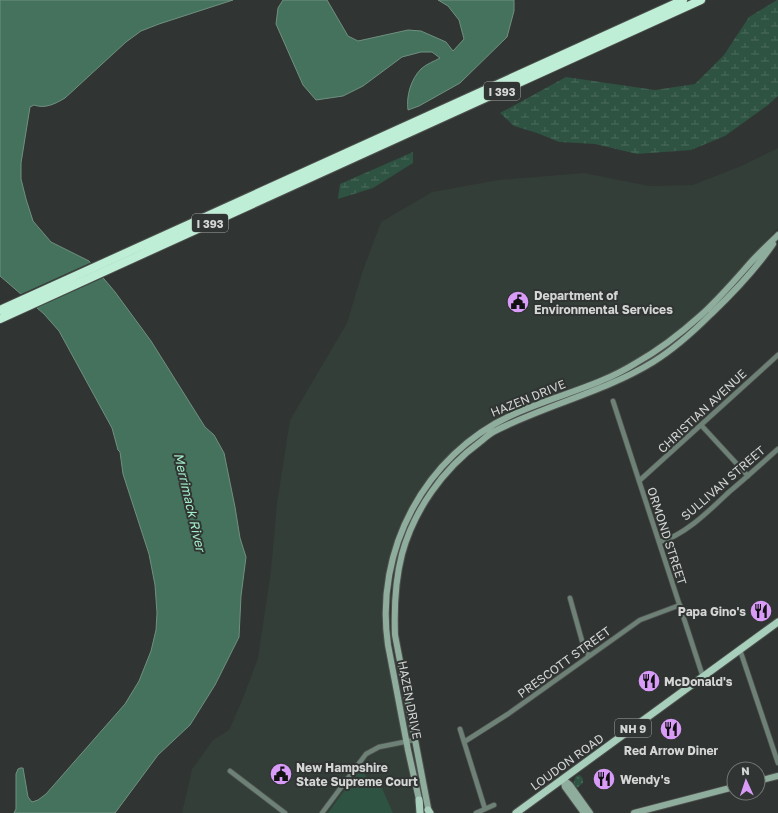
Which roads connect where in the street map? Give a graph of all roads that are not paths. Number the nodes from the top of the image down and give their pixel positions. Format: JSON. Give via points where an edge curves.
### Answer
{"nodes":[{"id":1,"x":683,"y":0,"type":"edge"},
{"id":2,"x":701,"y":0,"type":"edge"},
{"id":3,"x":778,"y":236,"type":"edge"},
{"id":4,"x":114,"y":263,"type":"junction"},
{"id":5,"x":0,"y":310,"type":"edge"},
{"id":6,"x":0,"y":320,"type":"edge"},
{"id":7,"x":778,"y":355,"type":"edge"},
{"id":8,"x":613,"y":401,"type":"dead end"},
{"id":9,"x":702,"y":425,"type":"junction"},
{"id":10,"x":778,"y":449,"type":"edge"},
{"id":11,"x":748,"y":476,"type":"junction"},
{"id":12,"x":639,"y":481,"type":"junction"},
{"id":13,"x":659,"y":542,"type":"junction"},
{"id":14,"x":570,"y":598,"type":"dead end"},
{"id":15,"x":680,"y":605,"type":"junction"},
{"id":16,"x":778,"y":622,"type":"edge"},
{"id":17,"x":740,"y":650,"type":"junction"},
{"id":18,"x":589,"y":656,"type":"junction"},
{"id":19,"x":703,"y":677,"type":"junction"},
{"id":20,"x":460,"y":729,"type":"dead end"},
{"id":21,"x":414,"y":740,"type":"junction"},
{"id":22,"x":407,"y":742,"type":"junction"},
{"id":23,"x":464,"y":742,"type":"junction"},
{"id":24,"x":778,"y":763,"type":"edge"},
{"id":25,"x":230,"y":771,"type":"dead end"},
{"id":26,"x":778,"y":776,"type":"edge"},
{"id":27,"x":563,"y":779,"type":"junction"},
{"id":28,"x":766,"y":779,"type":"edge"},
{"id":29,"x":726,"y":789,"type":"edge"},
{"id":30,"x":419,"y":800,"type":"joint"},
{"id":31,"x":494,"y":805,"type":"dead end"},
{"id":32,"x":525,"y":806,"type":"junction"},
{"id":33,"x":485,"y":809,"type":"junction"},
{"id":34,"x":425,"y":812,"type":"edge"},
{"id":35,"x":285,"y":813,"type":"edge"},
{"id":36,"x":322,"y":813,"type":"edge"},
{"id":37,"x":476,"y":813,"type":"edge"},
{"id":38,"x":510,"y":813,"type":"edge"},
{"id":39,"x":516,"y":813,"type":"edge"},
{"id":40,"x":584,"y":813,"type":"edge"},
{"id":41,"x":590,"y":813,"type":"edge"},
{"id":42,"x":634,"y":813,"type":"edge"}],
"edges":[{"from":1,"to":4,"type":"highway","number":"I 393"},
{"from":2,"to":4,"type":"highway","number":"I 393"},
{"from":3,"to":21,"type":"street","name":"HAZEN DRIVE","via":[[759,265],[733,294],[700,326],[667,352],[632,374],[493,432],[456,461],[437,484],[409,534],[401,561],[395,599],[395,635]]},
{"from":3,"to":22,"type":"street","name":"HAZEN DRIVE","via":[[720,297],[662,347],[612,376],[490,426],[457,452],[423,492],[398,539],[388,582],[386,606],[388,645]]},
{"from":4,"to":5,"type":"highway","number":"I 393"},
{"from":4,"to":6,"type":"highway","number":"I 393"},
{"from":7,"to":9,"type":"street","name":"CHRISTIAN AVENUE"},
{"from":8,"to":12,"type":"street","name":"ORMOND STREET"},
{"from":9,"to":11,"type":"street"},
{"from":9,"to":12,"type":"street","name":"CHRISTIAN AVENUE"},
{"from":10,"to":11,"type":"street","name":"SULLIVAN STREET"},
{"from":11,"to":13,"type":"street","name":"SULLIVAN STREET","via":[[697,520]]},
{"from":12,"to":13,"type":"street","name":"ORMOND STREET"},
{"from":13,"to":15,"type":"street","name":"ORMOND STREET"},
{"from":14,"to":18,"type":"street","via":[[584,648]]},
{"from":15,"to":18,"type":"street","name":"PRESCOTT STREET","via":[[640,620]]},
{"from":15,"to":19,"type":"street","name":"ORMOND STREET"},
{"from":16,"to":17,"type":"main road","name":"LOUDON ROAD","number":"NH 9"},
{"from":17,"to":19,"type":"main road","name":"LOUDON ROAD","number":"NH 9"},
{"from":17,"to":24,"type":"street"},
{"from":18,"to":23,"type":"street","name":"PRESCOTT STREET"},
{"from":19,"to":27,"type":"main road","name":"LOUDON ROAD","number":"NH 9"},
{"from":20,"to":23,"type":"street"},
{"from":21,"to":22,"type":"street"},
{"from":21,"to":34,"type":"street","name":"HAZEN DRIVE"},
{"from":22,"to":30,"type":"street","name":"HAZEN DRIVE"},
{"from":22,"to":36,"type":"street","via":[[379,747],[366,754]]},
{"from":23,"to":33,"type":"street"},
{"from":25,"to":35,"type":"street"},
{"from":26,"to":28,"type":"street"},
{"from":27,"to":32,"type":"main road","name":"LOUDON ROAD","number":"NH 9"},
{"from":27,"to":40,"type":"street","via":[[565,787]]},
{"from":27,"to":41,"type":"street"},
{"from":29,"to":42,"type":"street"},
{"from":30,"to":34,"type":"main road"},
{"from":31,"to":33,"type":"street"},
{"from":32,"to":38,"type":"main road","name":"LOUDON ROAD","number":"NH 9"},
{"from":32,"to":39,"type":"main road","name":"LOUDON ROAD","number":"NH 9"},
{"from":33,"to":37,"type":"street"}]}
